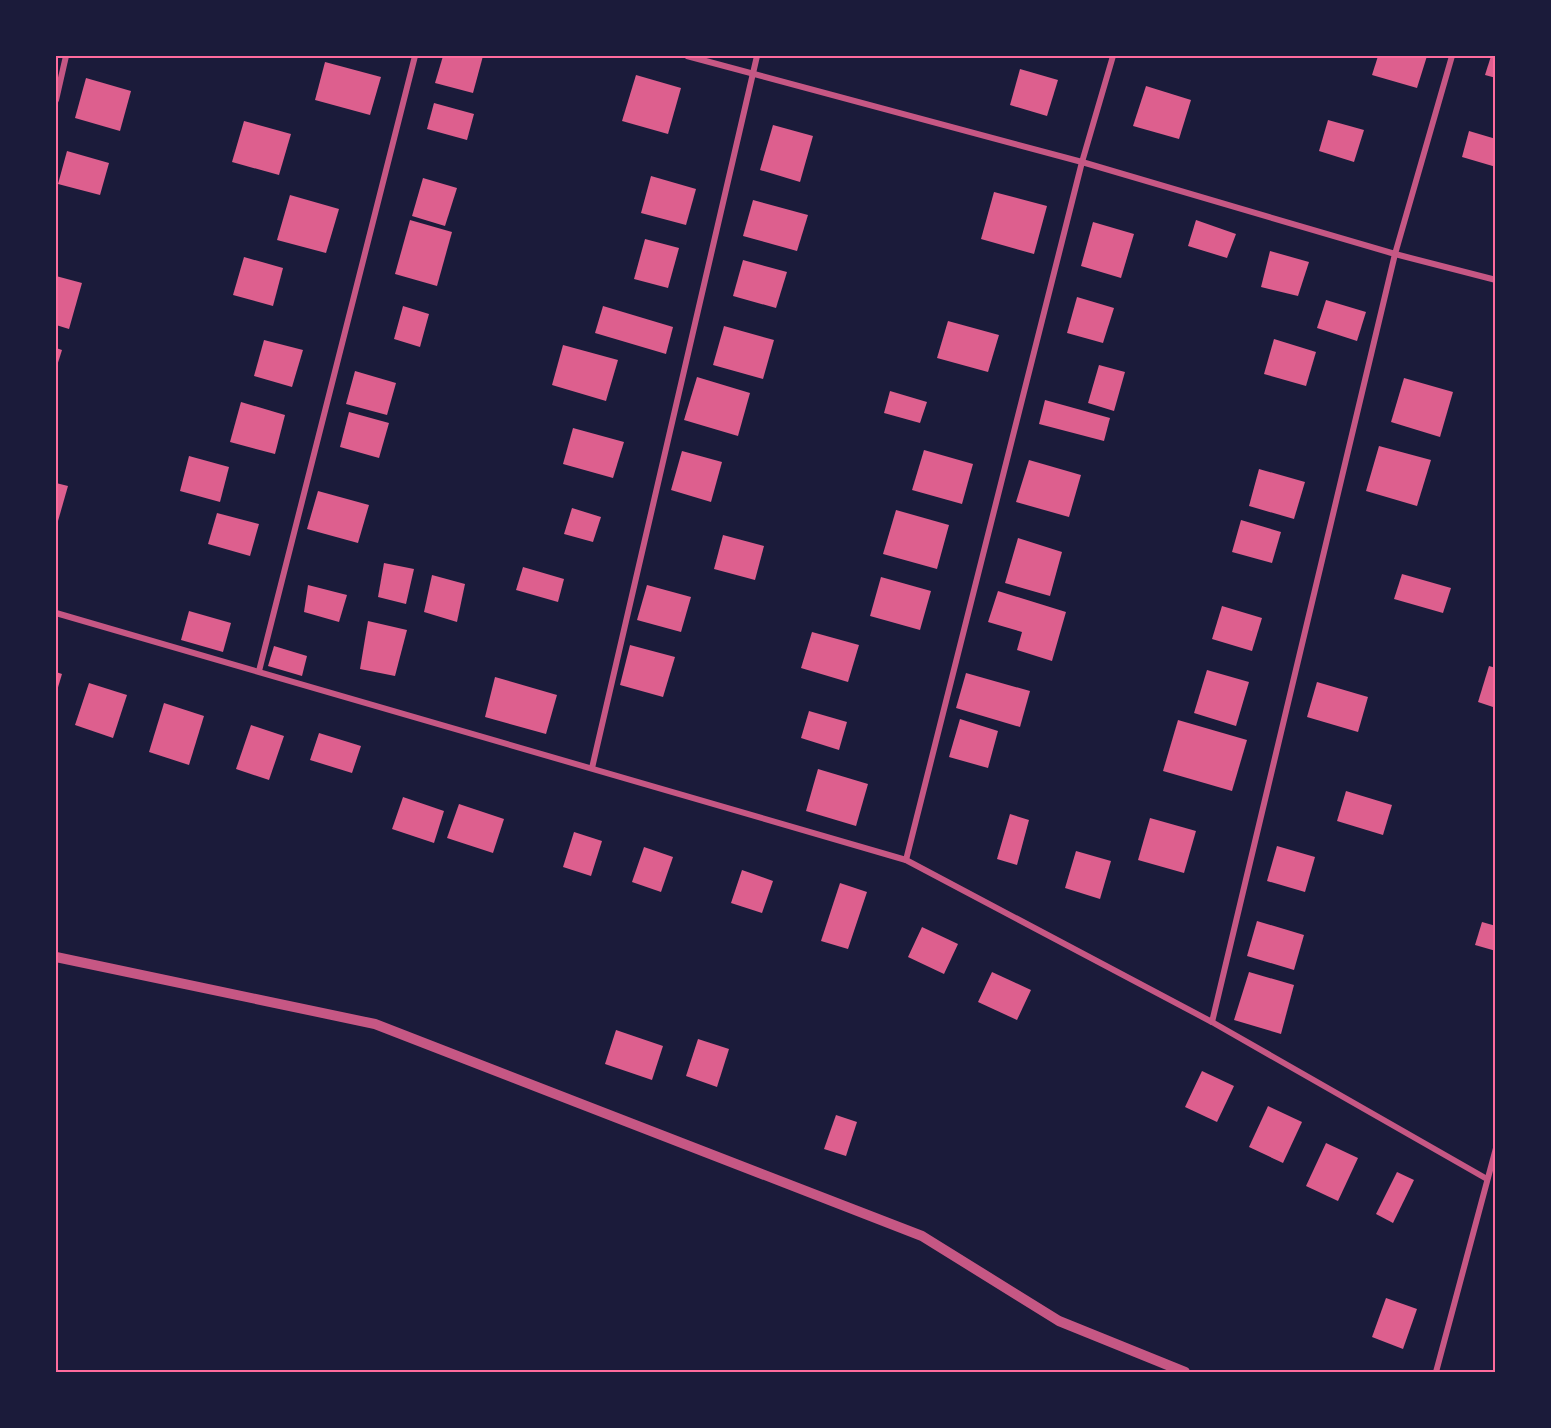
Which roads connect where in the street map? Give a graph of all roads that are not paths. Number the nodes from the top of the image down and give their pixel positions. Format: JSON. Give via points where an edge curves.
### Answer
{"nodes":[{"id":1,"x":66,"y":56,"type":"edge"},
{"id":2,"x":416,"y":56,"type":"edge"},
{"id":3,"x":687,"y":56,"type":"edge"},
{"id":4,"x":757,"y":56,"type":"edge"},
{"id":5,"x":1113,"y":56,"type":"edge"},
{"id":6,"x":1452,"y":56,"type":"edge"},
{"id":7,"x":752,"y":74,"type":"junction"},
{"id":8,"x":56,"y":100,"type":"edge"},
{"id":9,"x":1082,"y":162,"type":"junction"},
{"id":10,"x":1395,"y":254,"type":"junction"},
{"id":11,"x":1496,"y":280,"type":"edge"},
{"id":12,"x":56,"y":612,"type":"edge"},
{"id":13,"x":259,"y":671,"type":"junction"},
{"id":14,"x":592,"y":768,"type":"junction"},
{"id":15,"x":906,"y":860,"type":"junction"},
{"id":16,"x":56,"y":957,"type":"edge"},
{"id":17,"x":1212,"y":1022,"type":"junction"},
{"id":18,"x":1496,"y":1148,"type":"edge"},
{"id":19,"x":1487,"y":1179,"type":"junction"},
{"id":20,"x":1185,"y":1372,"type":"edge"},
{"id":21,"x":1436,"y":1372,"type":"edge"}],
"edges":[{"from":1,"to":8,"type":"street"},
{"from":2,"to":13,"type":"street"},
{"from":3,"to":7,"type":"street"},
{"from":4,"to":7,"type":"street"},
{"from":5,"to":9,"type":"street"},
{"from":6,"to":10,"type":"street"},
{"from":7,"to":9,"type":"street"},
{"from":7,"to":14,"type":"street"},
{"from":9,"to":10,"type":"street"},
{"from":9,"to":15,"type":"street"},
{"from":10,"to":11,"type":"street"},
{"from":10,"to":17,"type":"street"},
{"from":12,"to":13,"type":"street"},
{"from":13,"to":14,"type":"street"},
{"from":14,"to":15,"type":"street"},
{"from":15,"to":17,"type":"street"},
{"from":16,"to":20,"type":"street","via":[[375,1024],[921,1236],[1059,1321]]},
{"from":17,"to":19,"type":"street"},
{"from":18,"to":19,"type":"street"},
{"from":19,"to":21,"type":"street"}]}
